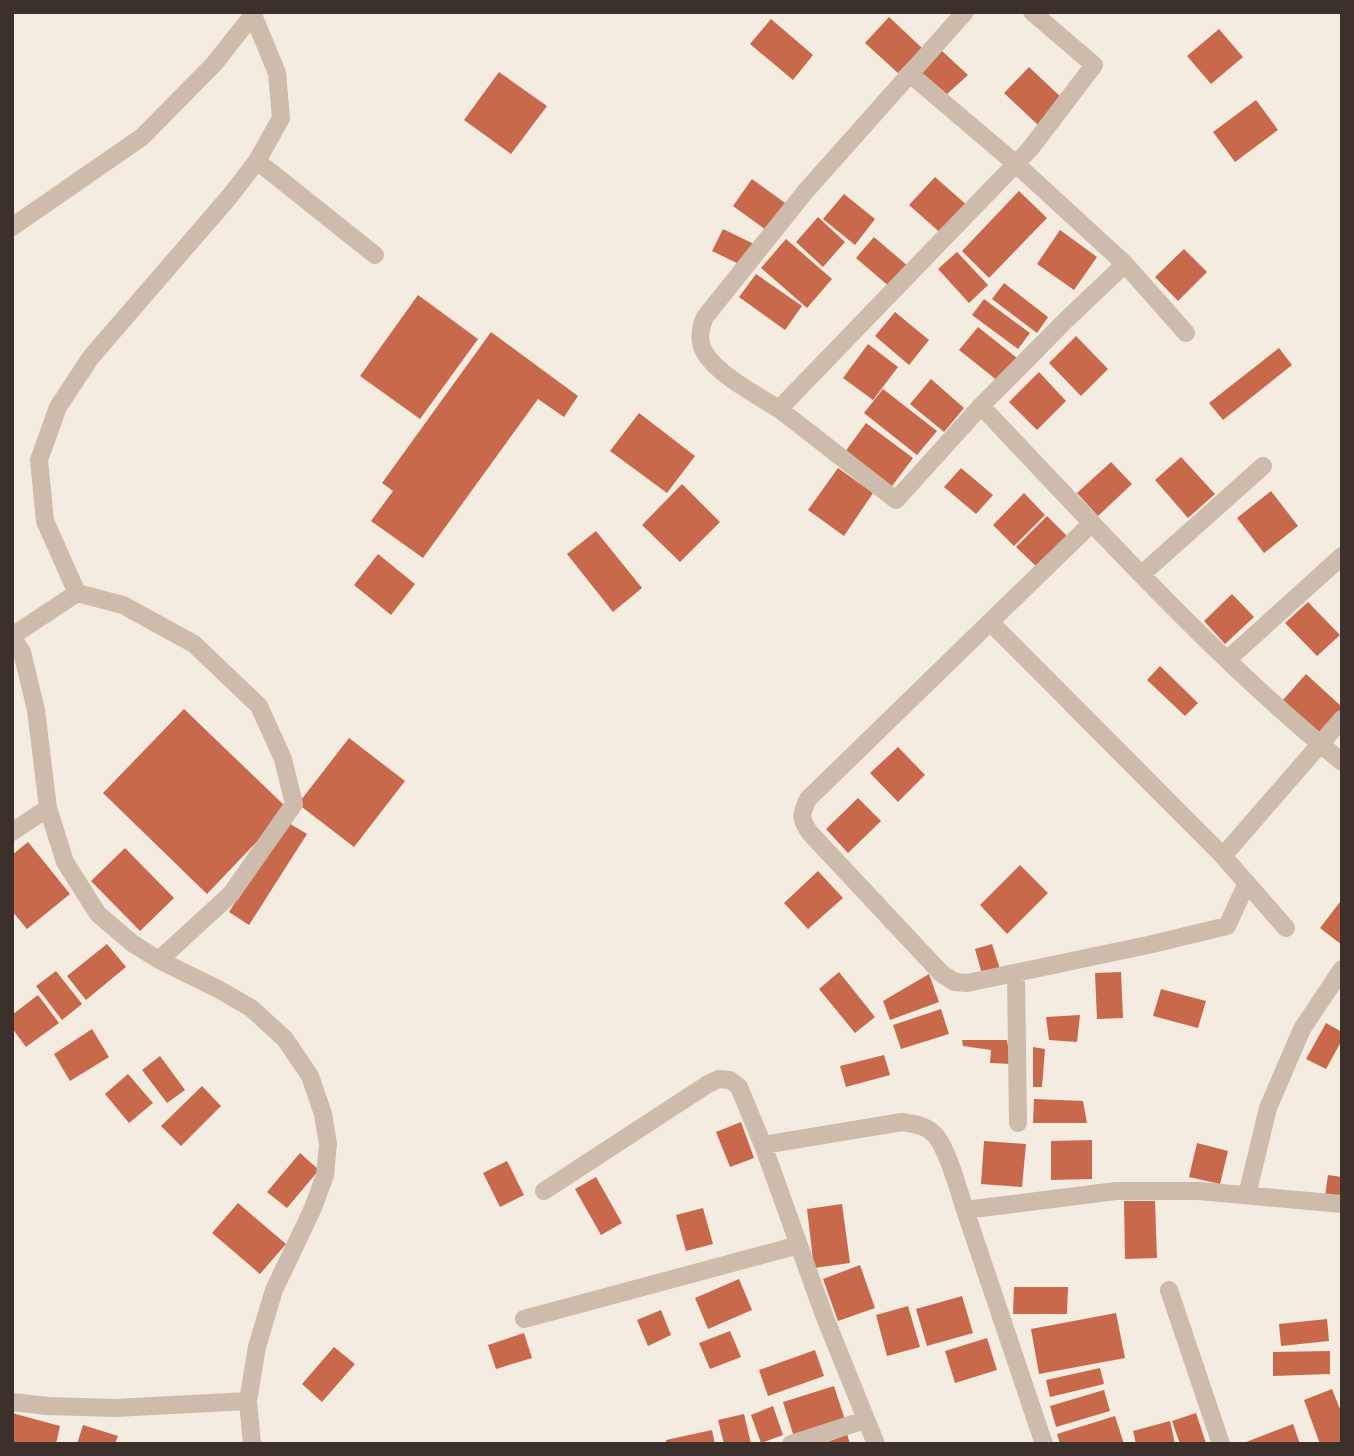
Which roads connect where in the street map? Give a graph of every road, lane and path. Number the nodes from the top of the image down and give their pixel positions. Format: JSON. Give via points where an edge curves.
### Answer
{"nodes":[{"id":1,"x":964,"y":12,"type":"edge"},
{"id":2,"x":1032,"y":12,"type":"edge"},
{"id":3,"x":254,"y":14,"type":"edge"},
{"id":4,"x":910,"y":74,"type":"junction"},
{"id":5,"x":257,"y":161,"type":"junction"},
{"id":6,"x":1016,"y":164,"type":"junction"},
{"id":7,"x":12,"y":227,"type":"edge"},
{"id":8,"x":375,"y":255,"type":"dead end"},
{"id":9,"x":1125,"y":264,"type":"junction"},
{"id":10,"x":1186,"y":334,"type":"dead end"},
{"id":11,"x":981,"y":407,"type":"junction"},
{"id":12,"x":779,"y":409,"type":"junction"},
{"id":13,"x":1263,"y":466,"type":"dead end"},
{"id":14,"x":1092,"y":523,"type":"junction"},
{"id":15,"x":1342,"y":556,"type":"edge"},
{"id":16,"x":1142,"y":574,"type":"junction"},
{"id":17,"x":77,"y":593,"type":"junction"},
{"id":18,"x":990,"y":622,"type":"junction"},
{"id":19,"x":12,"y":637,"type":"edge"},
{"id":20,"x":1227,"y":660,"type":"junction"},
{"id":21,"x":1342,"y":719,"type":"edge"},
{"id":22,"x":1319,"y":744,"type":"junction"},
{"id":23,"x":1342,"y":762,"type":"edge"},
{"id":24,"x":48,"y":808,"type":"junction"},
{"id":25,"x":12,"y":832,"type":"edge"},
{"id":26,"x":1223,"y":856,"type":"junction"},
{"id":27,"x":1247,"y":883,"type":"junction"},
{"id":28,"x":1286,"y":928,"type":"dead end"},
{"id":29,"x":159,"y":960,"type":"junction"},
{"id":30,"x":1342,"y":969,"type":"edge"},
{"id":31,"x":1016,"y":973,"type":"junction"},
{"id":32,"x":1018,"y":1124,"type":"dead end"},
{"id":33,"x":763,"y":1145,"type":"junction"},
{"id":34,"x":544,"y":1191,"type":"dead end"},
{"id":35,"x":1247,"y":1195,"type":"junction"},
{"id":36,"x":1342,"y":1204,"type":"edge"},
{"id":37,"x":965,"y":1210,"type":"junction"},
{"id":38,"x":799,"y":1245,"type":"junction"},
{"id":39,"x":1169,"y":1290,"type":"dead end"},
{"id":40,"x":524,"y":1319,"type":"dead end"},
{"id":41,"x":248,"y":1401,"type":"junction"},
{"id":42,"x":12,"y":1402,"type":"edge"},
{"id":43,"x":865,"y":1420,"type":"junction"},
{"id":44,"x":252,"y":1444,"type":"edge"},
{"id":45,"x":791,"y":1444,"type":"edge"},
{"id":46,"x":876,"y":1444,"type":"edge"},
{"id":47,"x":1044,"y":1444,"type":"edge"},
{"id":48,"x":1222,"y":1444,"type":"edge"}],
"edges":[{"from":1,"to":4,"type":"street"},
{"from":2,"to":6,"type":"street","via":[[1094,65]]},
{"from":3,"to":5,"type":"street","via":[[277,73],[281,118]]},
{"from":3,"to":7,"type":"street","via":[[214,64],[142,137]]},
{"from":4,"to":6,"type":"street"},
{"from":4,"to":12,"type":"street","via":[[805,192],[705,317],[700,330],[704,352],[720,370]]},
{"from":5,"to":8,"type":"street"},
{"from":5,"to":17,"type":"street","via":[[91,357],[58,407],[39,460],[44,521]]},
{"from":6,"to":9,"type":"street"},
{"from":6,"to":12,"type":"street"},
{"from":9,"to":10,"type":"street"},
{"from":9,"to":11,"type":"street"},
{"from":11,"to":12,"type":"street","via":[[896,500]]},
{"from":11,"to":14,"type":"street"},
{"from":13,"to":16,"type":"street"},
{"from":14,"to":16,"type":"street"},
{"from":14,"to":18,"type":"street"},
{"from":15,"to":20,"type":"street"},
{"from":16,"to":20,"type":"street"},
{"from":17,"to":19,"type":"street"},
{"from":17,"to":29,"type":"street","via":[[122,605],[194,645],[259,706],[283,759],[294,804],[231,894]]},
{"from":18,"to":26,"type":"street"},
{"from":18,"to":31,"type":"street","via":[[808,799],[802,813],[810,832],[942,974],[967,984]]},
{"from":19,"to":24,"type":"street","via":[[22,652],[36,709]]},
{"from":20,"to":22,"type":"street"},
{"from":21,"to":22,"type":"street"},
{"from":22,"to":23,"type":"street"},
{"from":22,"to":26,"type":"street"},
{"from":24,"to":25,"type":"street"},
{"from":24,"to":29,"type":"street","via":[[65,862],[98,914]]},
{"from":26,"to":27,"type":"street"},
{"from":27,"to":28,"type":"street"},
{"from":27,"to":31,"type":"street","via":[[1227,926]]},
{"from":29,"to":41,"type":"street","via":[[251,1008],[285,1040],[310,1076],[323,1114],[328,1144],[325,1175],[274,1290]]},
{"from":30,"to":35,"type":"street","via":[[1303,1029],[1268,1108]]},
{"from":31,"to":32,"type":"street"},
{"from":33,"to":34,"type":"street","via":[[739,1087],[719,1079]]},
{"from":33,"to":37,"type":"street","via":[[902,1122],[921,1125],[942,1145]]},
{"from":33,"to":38,"type":"street"},
{"from":35,"to":36,"type":"street"},
{"from":35,"to":37,"type":"street","via":[[1116,1191]]},
{"from":37,"to":47,"type":"street"},
{"from":38,"to":40,"type":"street"},
{"from":38,"to":43,"type":"street"},
{"from":39,"to":48,"type":"street"},
{"from":41,"to":42,"type":"street","via":[[115,1408]]},
{"from":41,"to":44,"type":"street"},
{"from":43,"to":45,"type":"street"},
{"from":43,"to":46,"type":"street"}]}
